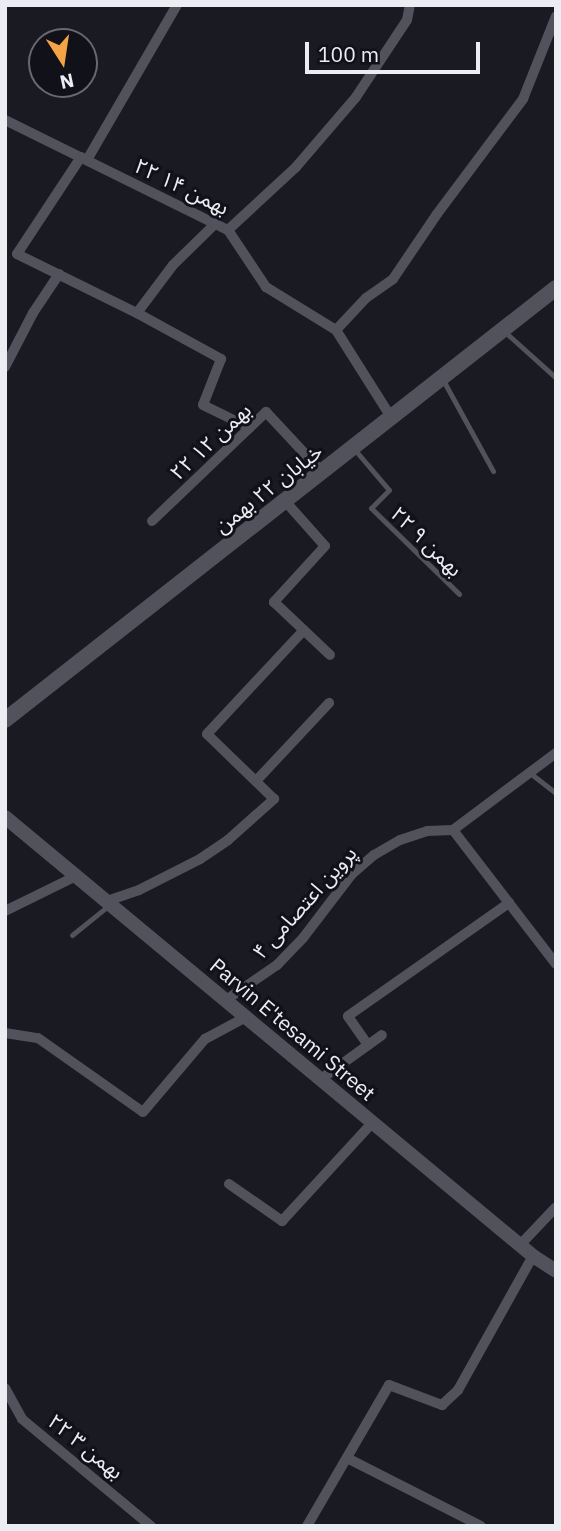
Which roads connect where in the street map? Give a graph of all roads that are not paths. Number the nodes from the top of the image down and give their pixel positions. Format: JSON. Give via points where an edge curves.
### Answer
{"nodes":[{"id":1,"x":177,"y":5,"type":"edge"},
{"id":2,"x":410,"y":5,"type":"edge"},
{"id":3,"x":556,"y":16,"type":"edge"},
{"id":4,"x":5,"y":120,"type":"edge"},
{"id":5,"x":84,"y":159,"type":"junction"},
{"id":6,"x":215,"y":223,"type":"junction"},
{"id":7,"x":228,"y":230,"type":"junction"},
{"id":8,"x":59,"y":274,"type":"junction"},
{"id":9,"x":556,"y":289,"type":"edge"},
{"id":10,"x":137,"y":313,"type":"junction"},
{"id":11,"x":336,"y":330,"type":"junction"},
{"id":12,"x":503,"y":330,"type":"junction"},
{"id":13,"x":5,"y":367,"type":"edge"},
{"id":14,"x":442,"y":377,"type":"junction"},
{"id":15,"x":556,"y":377,"type":"edge"},
{"id":16,"x":391,"y":417,"type":"junction"},
{"id":17,"x":250,"y":428,"type":"junction"},
{"id":18,"x":354,"y":447,"type":"junction"},
{"id":19,"x":493,"y":471,"type":"dead end"},
{"id":20,"x":322,"y":472,"type":"junction"},
{"id":21,"x":285,"y":501,"type":"junction"},
{"id":22,"x":152,"y":521,"type":"dead end"},
{"id":23,"x":458,"y":594,"type":"dead end"},
{"id":24,"x":304,"y":630,"type":"junction"},
{"id":25,"x":330,"y":655,"type":"dead end"},
{"id":26,"x":329,"y":703,"type":"dead end"},
{"id":27,"x":5,"y":720,"type":"edge"},
{"id":28,"x":556,"y":753,"type":"edge"},
{"id":29,"x":530,"y":773,"type":"junction"},
{"id":30,"x":256,"y":782,"type":"junction"},
{"id":31,"x":556,"y":793,"type":"edge"},
{"id":32,"x":5,"y":817,"type":"edge"},
{"id":33,"x":453,"y":830,"type":"junction"},
{"id":34,"x":76,"y":876,"type":"junction"},
{"id":35,"x":108,"y":902,"type":"junction"},
{"id":36,"x":509,"y":903,"type":"junction"},
{"id":37,"x":5,"y":911,"type":"edge"},
{"id":38,"x":72,"y":935,"type":"dead end"},
{"id":39,"x":556,"y":964,"type":"edge"},
{"id":40,"x":226,"y":1000,"type":"junction"},
{"id":41,"x":246,"y":1017,"type":"junction"},
{"id":42,"x":5,"y":1032,"type":"edge"},
{"id":43,"x":382,"y":1035,"type":"dead end"},
{"id":44,"x":368,"y":1045,"type":"junction"},
{"id":45,"x":321,"y":1079,"type":"junction"},
{"id":46,"x":373,"y":1122,"type":"junction"},
{"id":47,"x":229,"y":1184,"type":"dead end"},
{"id":48,"x":556,"y":1207,"type":"edge"},
{"id":49,"x":520,"y":1245,"type":"junction"},
{"id":50,"x":533,"y":1256,"type":"junction"},
{"id":51,"x":556,"y":1271,"type":"edge"},
{"id":52,"x":5,"y":1388,"type":"edge"},
{"id":53,"x":347,"y":1458,"type":"junction"},
{"id":54,"x":151,"y":1526,"type":"edge"},
{"id":55,"x":307,"y":1526,"type":"edge"},
{"id":56,"x":481,"y":1526,"type":"edge"}],
"edges":[{"from":1,"to":5,"type":"street"},
{"from":2,"to":7,"type":"street","via":[[407,20],[356,97],[296,167]]},
{"from":3,"to":11,"type":"street","via":[[523,99],[393,279],[366,298]]},
{"from":4,"to":5,"type":"street","name":"۲۲ بهمن ۱۴"},
{"from":5,"to":6,"type":"street","name":"۲۲ بهمن ۱۴"},
{"from":5,"to":8,"type":"street","via":[[17,254]]},
{"from":6,"to":7,"type":"street","name":"۲۲ بهمن ۱۴"},
{"from":6,"to":10,"type":"street","via":[[173,265]]},
{"from":7,"to":11,"type":"street","name":"۲۲ بهمن ۱۴","via":[[266,287]]},
{"from":8,"to":10,"type":"street"},
{"from":8,"to":13,"type":"street"},
{"from":9,"to":12,"type":"main road","name":"خیابان ۲۲ بهمن"},
{"from":10,"to":17,"type":"street","via":[[221,359],[202,405]]},
{"from":11,"to":16,"type":"street","name":"۲۲ بهمن ۱۴"},
{"from":12,"to":14,"type":"main road","name":"خیابان ۲۲ بهمن"},
{"from":12,"to":15,"type":"lane"},
{"from":14,"to":16,"type":"main road","name":"خیابان ۲۲ بهمن"},
{"from":14,"to":19,"type":"lane"},
{"from":16,"to":18,"type":"main road","name":"خیابان ۲۲ بهمن"},
{"from":17,"to":20,"type":"street","name":"۲۲ بهمن ۱۲","via":[[266,412]]},
{"from":17,"to":22,"type":"street","name":"۲۲ بهمن ۱۲"},
{"from":18,"to":20,"type":"main road","name":"خیابان ۲۲ بهمن"},
{"from":18,"to":23,"type":"lane","name":"۲۲ بهمن ۹","via":[[389,490],[371,508]]},
{"from":20,"to":21,"type":"main road","name":"خیابان ۲۲ بهمن"},
{"from":21,"to":24,"type":"street","via":[[325,546],[274,602]]},
{"from":21,"to":27,"type":"main road","name":"خیابان ۲۲ بهمن"},
{"from":24,"to":25,"type":"street"},
{"from":24,"to":30,"type":"street","via":[[207,734]]},
{"from":26,"to":30,"type":"street"},
{"from":28,"to":29,"type":"street","name":"پروین اعتصامی ۴"},
{"from":29,"to":31,"type":"lane"},
{"from":29,"to":33,"type":"street","name":"پروین اعتصامی ۴"},
{"from":30,"to":35,"type":"street","via":[[274,799],[228,840],[170,876]]},
{"from":32,"to":34,"type":"street","name":"Parvin E'tesami Street"},
{"from":33,"to":36,"type":"street"},
{"from":33,"to":40,"type":"street","name":"پروین اعتصامی ۴","via":[[428,831],[374,855],[352,874],[277,965]]},
{"from":34,"to":35,"type":"street","name":"Parvin E'tesami Street"},
{"from":34,"to":37,"type":"street"},
{"from":35,"to":38,"type":"lane"},
{"from":35,"to":40,"type":"street","name":"Parvin E'tesami Street"},
{"from":36,"to":39,"type":"street"},
{"from":36,"to":44,"type":"street","via":[[348,1016]]},
{"from":40,"to":41,"type":"street","name":"Parvin E'tesami Street"},
{"from":41,"to":42,"type":"street","via":[[205,1039],[143,1112],[38,1038]]},
{"from":41,"to":45,"type":"street","name":"Parvin E'tesami Street"},
{"from":43,"to":44,"type":"street"},
{"from":44,"to":45,"type":"street"},
{"from":45,"to":46,"type":"street","name":"Parvin E'tesami Street"},
{"from":46,"to":47,"type":"street","via":[[282,1221]]},
{"from":46,"to":49,"type":"street","name":"Parvin E'tesami Street"},
{"from":48,"to":49,"type":"street"},
{"from":49,"to":50,"type":"street","name":"Parvin E'tesami Street"},
{"from":50,"to":51,"type":"street","name":"Parvin E'tesami Street"},
{"from":50,"to":53,"type":"street","via":[[458,1390],[443,1405],[389,1385]]},
{"from":52,"to":54,"type":"street","name":"۲۲ بهمن ۳","via":[[22,1419]]},
{"from":53,"to":55,"type":"street"},
{"from":53,"to":56,"type":"street"}]}
